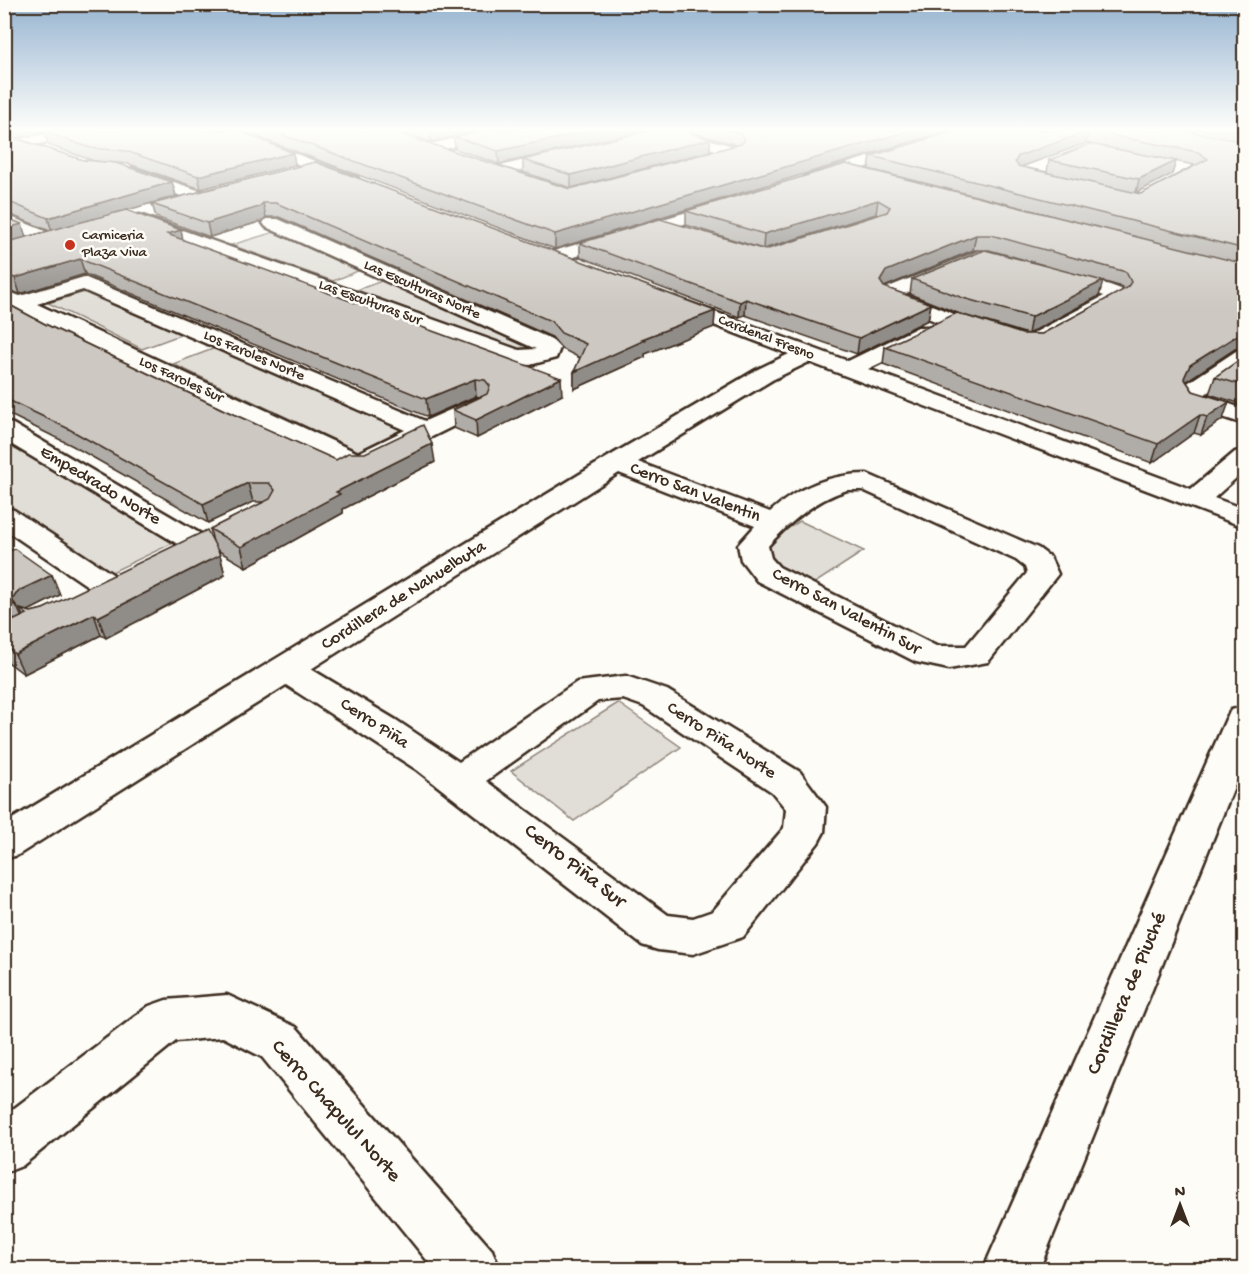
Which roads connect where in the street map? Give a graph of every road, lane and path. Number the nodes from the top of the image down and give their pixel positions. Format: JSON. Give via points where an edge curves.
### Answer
{"nodes":[{"id":1,"x":192,"y":189,"type":"edge"},
{"id":2,"x":740,"y":201,"type":"edge"},
{"id":3,"x":4,"y":219,"type":"edge"},
{"id":4,"x":660,"y":225,"type":"junction"},
{"id":5,"x":695,"y":236,"type":"edge"},
{"id":6,"x":211,"y":246,"type":"junction"},
{"id":7,"x":23,"y":248,"type":"edge"},
{"id":8,"x":533,"y":249,"type":"edge"},
{"id":9,"x":554,"y":257,"type":"junction"},
{"id":10,"x":587,"y":270,"type":"edge"},
{"id":11,"x":380,"y":272,"type":"junction"},
{"id":12,"x":332,"y":288,"type":"junction"},
{"id":13,"x":652,"y":294,"type":"edge"},
{"id":14,"x":12,"y":300,"type":"edge"},
{"id":15,"x":952,"y":320,"type":"junction"},
{"id":16,"x":214,"y":339,"type":"junction"},
{"id":17,"x":808,"y":354,"type":"junction"},
{"id":18,"x":1245,"y":356,"type":"edge"},
{"id":19,"x":530,"y":358,"type":"joint"},
{"id":20,"x":147,"y":363,"type":"junction"},
{"id":21,"x":849,"y":369,"type":"junction"},
{"id":22,"x":477,"y":405,"type":"edge"},
{"id":23,"x":1245,"y":417,"type":"edge"},
{"id":24,"x":4,"y":429,"type":"edge"},
{"id":25,"x":425,"y":430,"type":"junction"},
{"id":26,"x":1245,"y":458,"type":"edge"},
{"id":27,"x":617,"y":463,"type":"junction"},
{"id":28,"x":1195,"y":500,"type":"junction"},
{"id":29,"x":4,"y":516,"type":"edge"},
{"id":30,"x":1245,"y":519,"type":"edge"},
{"id":31,"x":772,"y":523,"type":"junction"},
{"id":32,"x":225,"y":529,"type":"edge"},
{"id":33,"x":196,"y":543,"type":"junction"},
{"id":34,"x":167,"y":557,"type":"edge"},
{"id":35,"x":138,"y":571,"type":"edge"},
{"id":36,"x":109,"y":586,"type":"junction"},
{"id":37,"x":79,"y":600,"type":"edge"},
{"id":38,"x":286,"y":670,"type":"junction"},
{"id":39,"x":1245,"y":719,"type":"edge"},
{"id":40,"x":461,"y":780,"type":"junction"},
{"id":41,"x":4,"y":844,"type":"edge"},
{"id":42,"x":693,"y":936,"type":"joint"},
{"id":43,"x":4,"y":1148,"type":"edge"},
{"id":44,"x":472,"y":1269,"type":"edge"},
{"id":45,"x":1011,"y":1269,"type":"edge"}],
"edges":[{"from":1,"to":6,"type":"street","name":"Las Esculturas Sur","via":[[209,195],[125,219]]},
{"from":2,"to":4,"type":"street"},
{"from":3,"to":7,"type":"street","via":[[57,238]]},
{"from":4,"to":5,"type":"street"},
{"from":4,"to":9,"type":"street"},
{"from":6,"to":11,"type":"street","name":"Las Esculturas Norte","via":[[264,229]]},
{"from":6,"to":12,"type":"street","name":"Las Esculturas Sur"},
{"from":8,"to":9,"type":"street"},
{"from":9,"to":10,"type":"street"},
{"from":11,"to":12,"type":"street"},
{"from":11,"to":19,"type":"street","name":"Las Esculturas Norte","via":[[549,348],[548,353]]},
{"from":12,"to":19,"type":"street","name":"Las Esculturas Sur","via":[[516,357]]},
{"from":13,"to":17,"type":"street","name":"Cardenal Fresno"},
{"from":14,"to":16,"type":"street","name":"Los Faroles Norte","via":[[84,283]]},
{"from":14,"to":20,"type":"street","name":"Los Faroles Sur"},
{"from":15,"to":15,"type":"street","via":[[1016,341],[1037,342],[1115,298],[1114,293],[1103,289],[981,256],[891,296]]},
{"from":15,"to":21,"type":"street"},
{"from":16,"to":20,"type":"street"},
{"from":16,"to":25,"type":"street","name":"Los Faroles Norte"},
{"from":17,"to":21,"type":"street","name":"Cardenal Fresno"},
{"from":17,"to":27,"type":"street","name":"Cordillera de Nahuelbuta","via":[[746,385]]},
{"from":18,"to":23,"type":"street","via":[[1194,389],[1192,396],[1197,402]]},
{"from":20,"to":25,"type":"street","name":"Los Faroles Sur","via":[[358,463]]},
{"from":21,"to":28,"type":"street","name":"Cardenal Fresno"},
{"from":22,"to":25,"type":"street"},
{"from":24,"to":33,"type":"street","name":"Empedrado Norte"},
{"from":26,"to":28,"type":"street"},
{"from":27,"to":31,"type":"street","name":"Cerro San Valentin"},
{"from":27,"to":38,"type":"street","name":"Cordillera de Nahuelbuta"},
{"from":28,"to":30,"type":"street","name":"Cardenal Fresno"},
{"from":29,"to":36,"type":"street"},
{"from":31,"to":31,"type":"street","name":"Cerro San Valentin Sur","via":[[753,545],[756,560],[768,574],[928,655],[976,655],[1043,574],[1039,563],[1027,554],[867,482],[828,486]]},
{"from":32,"to":33,"type":"street"},
{"from":33,"to":34,"type":"street"},
{"from":35,"to":36,"type":"street"},
{"from":36,"to":37,"type":"street"},
{"from":38,"to":40,"type":"street","name":"Cerro Piña"},
{"from":38,"to":41,"type":"street","name":"Cordillera de Nahuelbuta"},
{"from":39,"to":45,"type":"street","name":"Cordillera de Piuché"},
{"from":40,"to":42,"type":"street","name":"Cerro Piña Sur","via":[[658,932]]},
{"from":40,"to":42,"type":"street","name":"Cerro Piña Norte","via":[[589,690],[626,687],[655,698],[786,782],[806,807],[804,832],[728,924]]},
{"from":43,"to":44,"type":"street","name":"Cerro Chapulul Norte","via":[[165,1021],[227,1016],[279,1042]]}]}
